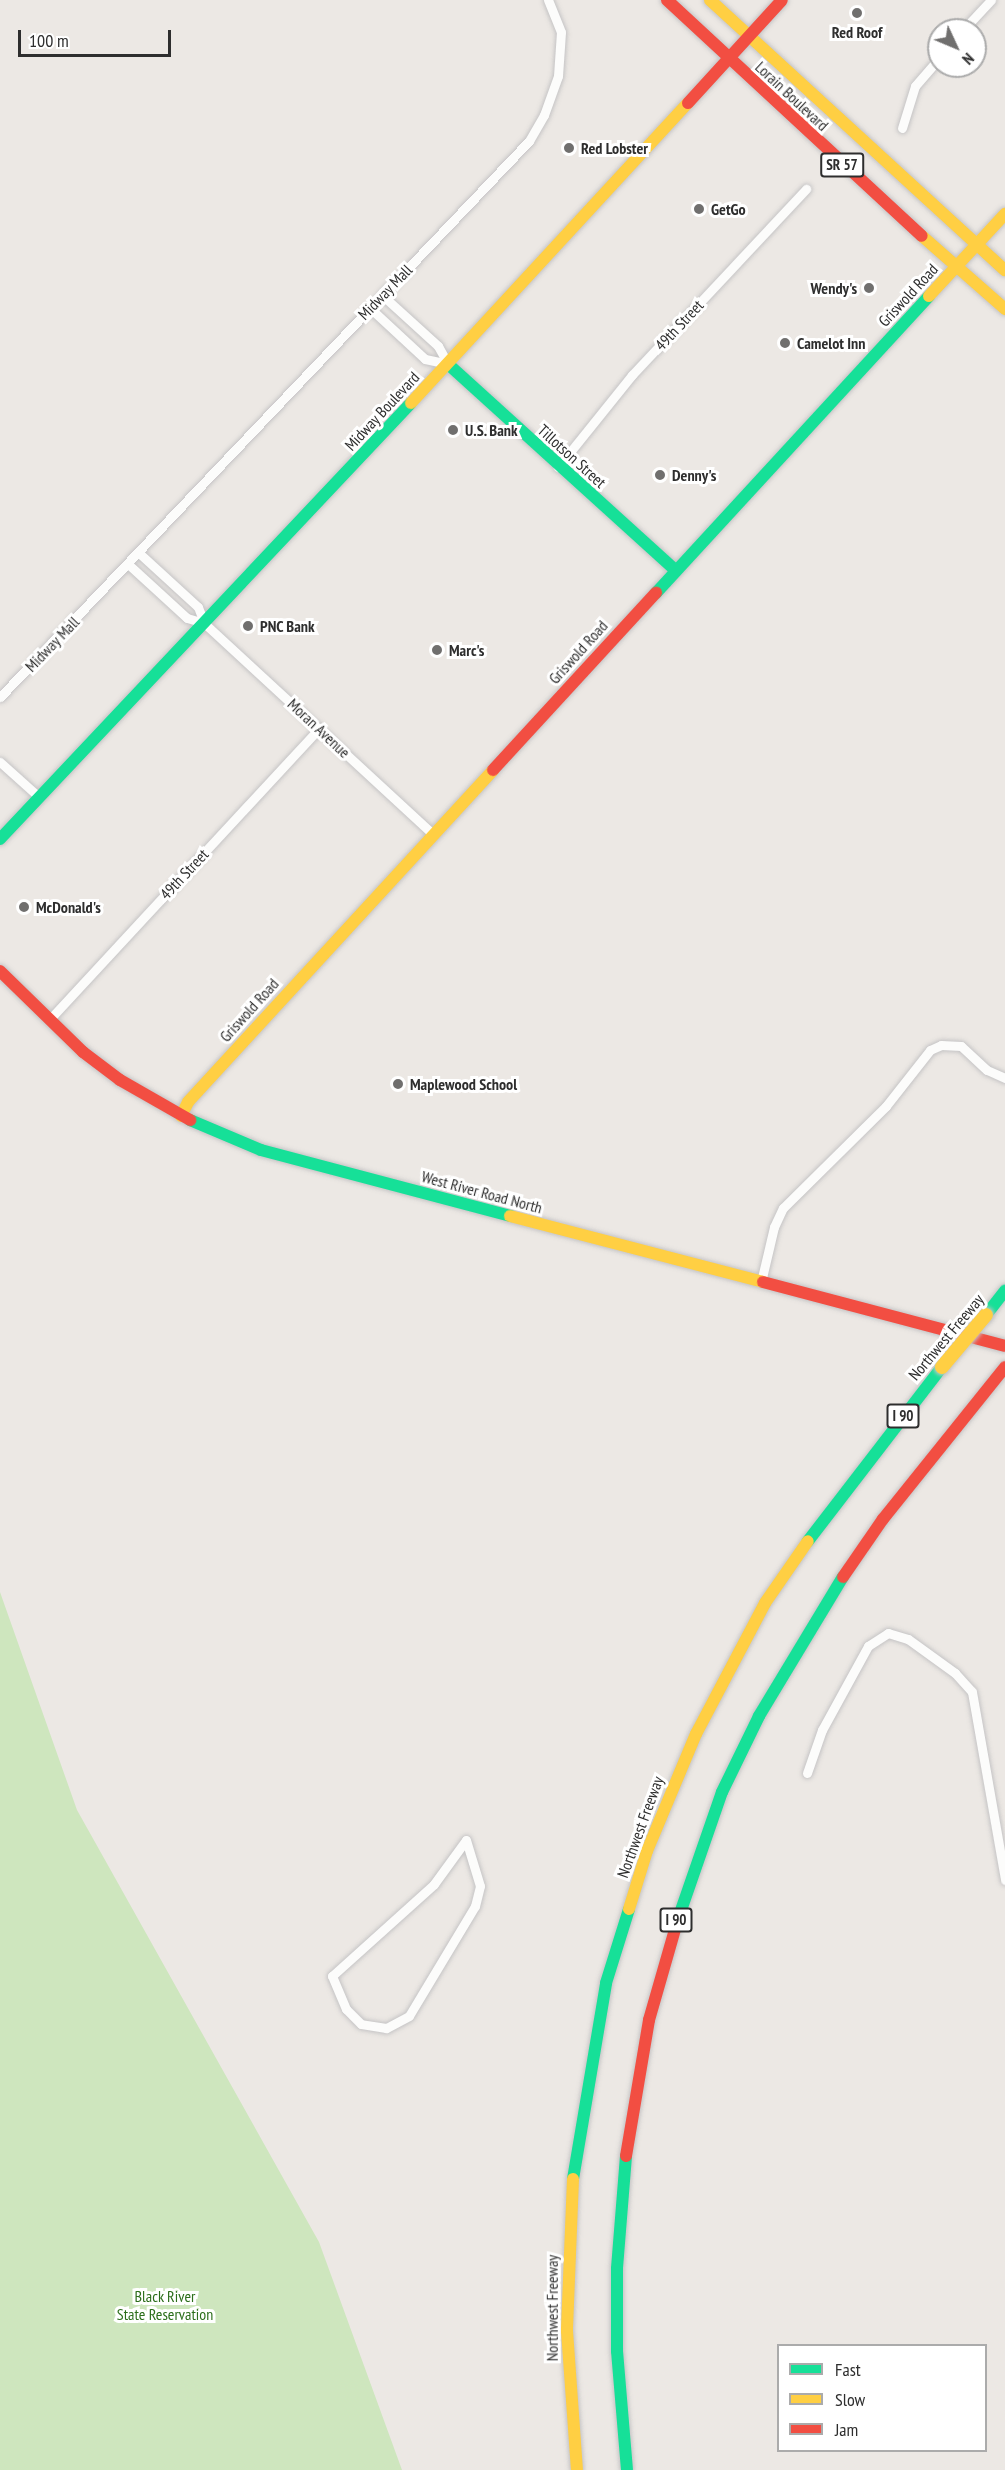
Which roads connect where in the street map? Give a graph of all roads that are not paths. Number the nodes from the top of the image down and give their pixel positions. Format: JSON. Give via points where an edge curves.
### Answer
{"nodes":[{"id":1,"x":548,"y":0,"type":"edge"},
{"id":2,"x":667,"y":0,"type":"edge"},
{"id":3,"x":710,"y":0,"type":"edge"},
{"id":4,"x":782,"y":0,"type":"edge"},
{"id":5,"x":991,"y":0,"type":"edge"},
{"id":6,"x":974,"y":18,"type":"edge"},
{"id":7,"x":749,"y":38,"type":"junction"},
{"id":8,"x":730,"y":60,"type":"junction"},
{"id":9,"x":927,"y":72,"type":"edge"},
{"id":10,"x":902,"y":128,"type":"dead end"},
{"id":11,"x":806,"y":189,"type":"dead end"},
{"id":12,"x":1005,"y":214,"type":"edge"},
{"id":13,"x":976,"y":245,"type":"junction"},
{"id":14,"x":956,"y":267,"type":"junction"},
{"id":15,"x":1005,"y":270,"type":"edge"},
{"id":16,"x":382,"y":295,"type":"junction"},
{"id":17,"x":370,"y":308,"type":"junction"},
{"id":18,"x":1005,"y":309,"type":"edge"},
{"id":19,"x":448,"y":364,"type":"junction"},
{"id":20,"x":558,"y":467,"type":"junction"},
{"id":21,"x":139,"y":553,"type":"junction"},
{"id":22,"x":128,"y":564,"type":"junction"},
{"id":23,"x":675,"y":570,"type":"junction"},
{"id":24,"x":204,"y":623,"type":"junction"},
{"id":25,"x":0,"y":697,"type":"edge"},
{"id":26,"x":319,"y":728,"type":"junction"},
{"id":27,"x":0,"y":762,"type":"edge"},
{"id":28,"x":39,"y":797,"type":"junction"},
{"id":29,"x":433,"y":834,"type":"junction"},
{"id":30,"x":0,"y":839,"type":"edge"},
{"id":31,"x":0,"y":971,"type":"edge"},
{"id":32,"x":49,"y":1020,"type":"junction"},
{"id":33,"x":1005,"y":1078,"type":"edge"},
{"id":34,"x":181,"y":1116,"type":"junction"},
{"id":35,"x":761,"y":1282,"type":"junction"},
{"id":36,"x":1005,"y":1291,"type":"edge"},
{"id":37,"x":1005,"y":1346,"type":"edge"},
{"id":38,"x":1005,"y":1367,"type":"edge"},
{"id":39,"x":998,"y":1381,"type":"edge"},
{"id":40,"x":807,"y":1773,"type":"dead end"},
{"id":41,"x":451,"y":1864,"type":"joint"},
{"id":42,"x":1005,"y":1880,"type":"edge"},
{"id":43,"x":577,"y":2470,"type":"edge"},
{"id":44,"x":627,"y":2470,"type":"edge"}],
"edges":[{"from":1,"to":16,"type":"street","name":"Midway Mall","via":[[561,38],[558,76],[544,115],[517,155]]},
{"from":2,"to":8,"type":"main road","name":"Lorain Boulevard","number":"SR 57"},
{"from":3,"to":7,"type":"main road","name":"Lorain Boulevard","number":"SR 57"},
{"from":4,"to":7,"type":"main road","name":"Midway Boulevard"},
{"from":5,"to":6,"type":"street"},
{"from":7,"to":8,"type":"main road","name":"Midway Boulevard"},
{"from":7,"to":13,"type":"main road","name":"Lorain Boulevard","number":"SR 57"},
{"from":8,"to":14,"type":"main road","name":"Lorain Boulevard","number":"SR 57"},
{"from":8,"to":19,"type":"main road","name":"Midway Boulevard"},
{"from":9,"to":10,"type":"street","via":[[915,86]]},
{"from":11,"to":20,"type":"street","name":"49th Street","via":[[633,375]]},
{"from":12,"to":13,"type":"main road","name":"Griswold Road"},
{"from":13,"to":14,"type":"main road","name":"Griswold Road"},
{"from":13,"to":15,"type":"main road","name":"Lorain Boulevard","number":"SR 57"},
{"from":14,"to":18,"type":"main road","name":"Lorain Boulevard","number":"SR 57"},
{"from":14,"to":23,"type":"main road","name":"Griswold Road"},
{"from":16,"to":17,"type":"street","name":"Midway Mall"},
{"from":16,"to":19,"type":"street","name":"Tillotson Street","via":[[438,346]]},
{"from":17,"to":19,"type":"street","name":"Tillotson Street","via":[[425,359]]},
{"from":17,"to":21,"type":"street","name":"Midway Mall"},
{"from":19,"to":20,"type":"main road","name":"Tillotson Street"},
{"from":19,"to":24,"type":"main road","name":"Midway Boulevard"},
{"from":20,"to":23,"type":"main road","name":"Tillotson Street"},
{"from":21,"to":22,"type":"street","name":"Midway Mall"},
{"from":21,"to":24,"type":"street","name":"Moran Avenue","via":[[198,607]]},
{"from":22,"to":24,"type":"street","name":"Moran Avenue","via":[[187,618]]},
{"from":22,"to":25,"type":"street","name":"Midway Mall"},
{"from":23,"to":29,"type":"main road","name":"Griswold Road"},
{"from":24,"to":26,"type":"street","name":"Moran Avenue"},
{"from":24,"to":28,"type":"main road","name":"Midway Boulevard"},
{"from":26,"to":29,"type":"street","name":"Moran Avenue"},
{"from":26,"to":32,"type":"street","name":"49th Street"},
{"from":27,"to":28,"type":"street"},
{"from":28,"to":30,"type":"main road","name":"Midway Boulevard"},
{"from":29,"to":34,"type":"main road","name":"Griswold Road","via":[[188,1102]]},
{"from":31,"to":32,"type":"main road","name":"West River Road North"},
{"from":32,"to":34,"type":"main road","name":"West River Road North","via":[[120,1080]]},
{"from":33,"to":35,"type":"street","via":[[987,1070],[961,1046],[941,1045],[930,1050],[886,1106],[783,1208],[774,1227]]},
{"from":34,"to":35,"type":"main road","name":"West River Road North","via":[[289,1158]]},
{"from":35,"to":37,"type":"main road","name":"West River Road North"},
{"from":36,"to":43,"type":"main road","name":"Northwest Freeway","number":"I 90","bridge":true,"via":[[840,1495],[765,1604],[696,1734],[646,1851],[606,1983],[573,2170],[567,2331]]},
{"from":38,"to":39,"type":"main road"},
{"from":39,"to":44,"type":"main road","number":"I 90","via":[[947,1438],[849,1566],[787,1664],[722,1792],[675,1923],[636,2083],[618,2239],[617,2351]]},
{"from":40,"to":42,"type":"street","via":[[822,1730],[868,1646],[888,1633],[908,1639],[955,1673],[972,1692]]},
{"from":41,"to":41,"type":"street","via":[[466,1840],[480,1886],[470,1916],[409,2016],[386,2028],[361,2024],[346,2008],[332,1976]]}]}
